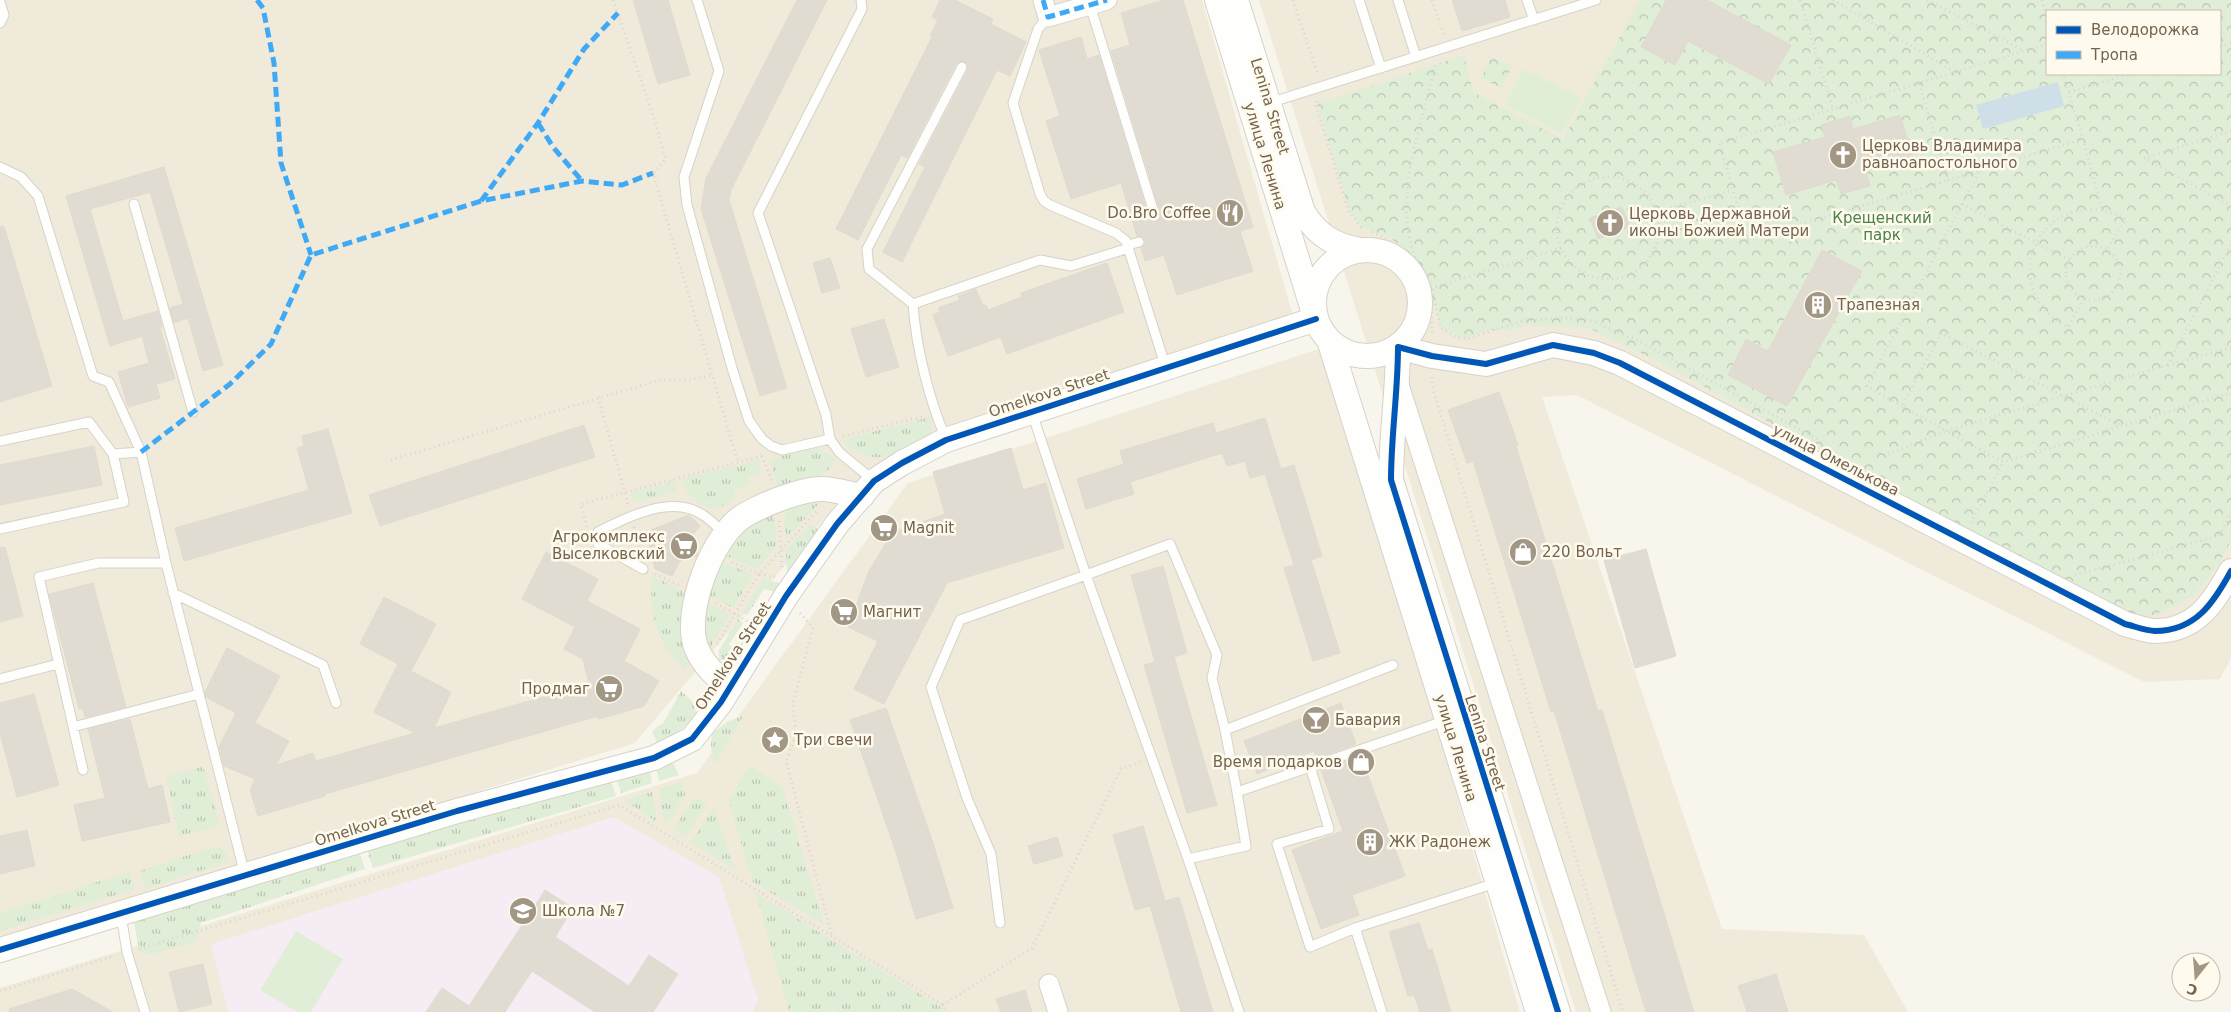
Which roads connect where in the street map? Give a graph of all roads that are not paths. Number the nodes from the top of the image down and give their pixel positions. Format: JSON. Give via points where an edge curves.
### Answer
{"nodes":[{"id":1,"x":697,"y":0,"type":"edge"},
{"id":2,"x":861,"y":0,"type":"edge"},
{"id":3,"x":1217,"y":0,"type":"edge"},
{"id":4,"x":1236,"y":0,"type":"edge"},
{"id":5,"x":1359,"y":0,"type":"edge"},
{"id":6,"x":1398,"y":0,"type":"edge"},
{"id":7,"x":1527,"y":0,"type":"edge"},
{"id":8,"x":1596,"y":0,"type":"edge"},
{"id":9,"x":0,"y":2,"type":"edge"},
{"id":10,"x":1099,"y":2,"type":"edge"},
{"id":11,"x":1045,"y":8,"type":"edge"},
{"id":12,"x":1534,"y":20,"type":"junction"},
{"id":13,"x":0,"y":23,"type":"edge"},
{"id":14,"x":1416,"y":57,"type":"junction"},
{"id":15,"x":962,"y":67,"type":"dead end"},
{"id":16,"x":1381,"y":68,"type":"junction"},
{"id":17,"x":1269,"y":103,"type":"junction"},
{"id":18,"x":0,"y":167,"type":"edge"},
{"id":19,"x":134,"y":204,"type":"dead end"},
{"id":20,"x":1156,"y":216,"type":"dead end"},
{"id":21,"x":1139,"y":242,"type":"dead end"},
{"id":22,"x":1129,"y":247,"type":"junction"},
{"id":23,"x":1360,"y":250,"type":"junction"},
{"id":24,"x":913,"y":304,"type":"junction"},
{"id":25,"x":1315,"y":316,"type":"junction"},
{"id":26,"x":1330,"y":343,"type":"junction"},
{"id":27,"x":1398,"y":347,"type":"junction"},
{"id":28,"x":1166,"y":368,"type":"junction"},
{"id":29,"x":1398,"y":381,"type":"junction"},
{"id":30,"x":193,"y":412,"type":"dead end"},
{"id":31,"x":1032,"y":412,"type":"junction"},
{"id":32,"x":830,"y":439,"type":"junction"},
{"id":33,"x":946,"y":440,"type":"junction"},
{"id":34,"x":0,"y":441,"type":"edge"},
{"id":35,"x":141,"y":452,"type":"junction"},
{"id":36,"x":114,"y":454,"type":"junction"},
{"id":37,"x":1383,"y":482,"type":"junction"},
{"id":38,"x":868,"y":488,"type":"junction"},
{"id":39,"x":0,"y":529,"type":"edge"},
{"id":40,"x":720,"y":545,"type":"junction"},
{"id":41,"x":166,"y":563,"type":"junction"},
{"id":42,"x":644,"y":569,"type":"road end"},
{"id":43,"x":2231,"y":571,"type":"edge"},
{"id":44,"x":1086,"y":575,"type":"junction"},
{"id":45,"x":173,"y":592,"type":"junction"},
{"id":46,"x":58,"y":664,"type":"junction"},
{"id":47,"x":1393,"y":665,"type":"dead end"},
{"id":48,"x":0,"y":679,"type":"edge"},
{"id":49,"x":730,"y":688,"type":"junction"},
{"id":50,"x":199,"y":694,"type":"junction"},
{"id":51,"x":336,"y":703,"type":"dead end"},
{"id":52,"x":1447,"y":720,"type":"junction"},
{"id":53,"x":73,"y":727,"type":"junction"},
{"id":54,"x":1225,"y":730,"type":"junction"},
{"id":55,"x":1310,"y":766,"type":"junction"},
{"id":56,"x":83,"y":770,"type":"dead end"},
{"id":57,"x":1237,"y":792,"type":"junction"},
{"id":58,"x":1188,"y":858,"type":"junction"},
{"id":59,"x":245,"y":877,"type":"junction"},
{"id":60,"x":1497,"y":882,"type":"junction"},
{"id":61,"x":121,"y":914,"type":"junction"},
{"id":62,"x":1000,"y":923,"type":"dead end"},
{"id":63,"x":1355,"y":928,"type":"junction"},
{"id":64,"x":0,"y":950,"type":"edge"},
{"id":65,"x":1050,"y":984,"type":"dead end"},
{"id":66,"x":145,"y":1012,"type":"edge"},
{"id":67,"x":1058,"y":1012,"type":"edge"},
{"id":68,"x":1239,"y":1012,"type":"edge"},
{"id":69,"x":1382,"y":1012,"type":"edge"},
{"id":70,"x":1538,"y":1012,"type":"edge"},
{"id":71,"x":1558,"y":1012,"type":"edge"},
{"id":72,"x":1602,"y":1012,"type":"edge"}],
"edges":[{"from":1,"to":32,"type":"lane","via":[[719,71],[684,177],[688,205],[749,421],[762,439],[782,450]]},
{"from":2,"to":32,"type":"lane","via":[[862,9],[758,213],[826,415]]},
{"from":3,"to":25,"type":"street","name":"улица Ленина"},
{"from":4,"to":17,"type":"street","name":"Lenina Street"},
{"from":5,"to":16,"type":"lane"},
{"from":6,"to":14,"type":"lane"},
{"from":7,"to":12,"type":"lane"},
{"from":8,"to":12,"type":"lane"},
{"from":9,"to":13,"type":"lane","via":[[4,15]]},
{"from":10,"to":11,"type":"street"},
{"from":10,"to":20,"type":"lane"},
{"from":11,"to":22,"type":"lane","via":[[1013,103],[1040,194],[1050,205],[1122,236]]},
{"from":12,"to":14,"type":"lane"},
{"from":14,"to":16,"type":"lane"},
{"from":15,"to":24,"type":"lane","via":[[867,248],[869,270]]},
{"from":16,"to":17,"type":"lane"},
{"from":17,"to":23,"type":"street","name":"Lenina Street","via":[[1303,212],[1312,228],[1342,246]]},
{"from":18,"to":35,"type":"lane","via":[[21,177],[38,196],[93,376],[109,382]]},
{"from":19,"to":30,"type":"lane"},
{"from":21,"to":22,"type":"lane"},
{"from":22,"to":24,"type":"lane","via":[[1071,266],[1040,260]]},
{"from":22,"to":28,"type":"lane"},
{"from":23,"to":25,"type":"street","via":[[1343,255],[1329,265],[1319,279],[1313,295]]},
{"from":23,"to":27,"type":"street","via":[[1377,251],[1393,257],[1407,268],[1416,282],[1419,318],[1411,334]]},
{"from":24,"to":33,"type":"lane","via":[[915,333],[935,413]]},
{"from":25,"to":26,"type":"street","via":[[1319,329]]},
{"from":25,"to":28,"type":"street","name":"Omelkova Street"},
{"from":26,"to":27,"type":"street","via":[[1346,353],[1364,357],[1382,355]]},
{"from":26,"to":37,"type":"street"},
{"from":27,"to":29,"type":"street"},
{"from":27,"to":43,"type":"street","name":"улица Омелькова","via":[[1486,364],[1553,345],[1594,353],[1620,363],[2124,624],[2155,631],[2179,626],[2202,615],[2217,598]]},
{"from":28,"to":31,"type":"street","name":"Omelkova Street"},
{"from":29,"to":37,"type":"street"},
{"from":29,"to":72,"type":"street"},
{"from":31,"to":33,"type":"street","name":"Omelkova Street"},
{"from":31,"to":44,"type":"lane"},
{"from":32,"to":38,"type":"lane"},
{"from":33,"to":38,"type":"street","name":"Omelkova Street","via":[[902,463]]},
{"from":34,"to":36,"type":"lane","via":[[90,422]]},
{"from":35,"to":36,"type":"lane"},
{"from":35,"to":41,"type":"lane"},
{"from":36,"to":39,"type":"lane","via":[[124,502]]},
{"from":37,"to":52,"type":"street","name":"улица Ленина"},
{"from":37,"to":71,"type":"street","name":"Lenina Street"},
{"from":38,"to":40,"type":"street","via":[[823,489],[778,498],[743,516]]},
{"from":38,"to":49,"type":"street","name":"Omelkova Street","via":[[784,587]]},
{"from":40,"to":42,"type":"lane","via":[[703,515],[687,508],[662,508],[631,515],[598,532],[598,544]]},
{"from":40,"to":49,"type":"street","via":[[700,584],[692,621],[696,647],[708,668]]},
{"from":41,"to":45,"type":"lane"},
{"from":41,"to":46,"type":"lane","via":[[98,563],[39,577]]},
{"from":44,"to":54,"type":"lane","via":[[1170,544],[1217,655],[1212,678]]},
{"from":44,"to":58,"type":"lane"},
{"from":44,"to":62,"type":"lane","via":[[960,620],[931,687],[967,798],[991,854]]},
{"from":45,"to":50,"type":"lane"},
{"from":45,"to":51,"type":"lane","via":[[323,665]]},
{"from":46,"to":48,"type":"lane"},
{"from":46,"to":53,"type":"lane"},
{"from":47,"to":54,"type":"lane"},
{"from":49,"to":59,"type":"street","name":"Omelkova Street","via":[[692,739],[654,758],[457,811]]},
{"from":50,"to":53,"type":"lane"},
{"from":50,"to":59,"type":"lane"},
{"from":52,"to":55,"type":"lane"},
{"from":52,"to":60,"type":"street","name":"улица Ленина"},
{"from":53,"to":56,"type":"lane"},
{"from":54,"to":57,"type":"lane"},
{"from":55,"to":57,"type":"lane"},
{"from":55,"to":63,"type":"lane","via":[[1329,829],[1277,844],[1310,947]]},
{"from":57,"to":58,"type":"lane","via":[[1246,846]]},
{"from":58,"to":68,"type":"lane"},
{"from":59,"to":61,"type":"street","name":"Omelkova Street"},
{"from":60,"to":63,"type":"lane"},
{"from":60,"to":70,"type":"street","name":"улица Ленина"},
{"from":61,"to":64,"type":"street","name":"Omelkova Street"},
{"from":61,"to":66,"type":"lane","via":[[127,952]]},
{"from":63,"to":69,"type":"lane"},
{"from":65,"to":67,"type":"street"}]}
